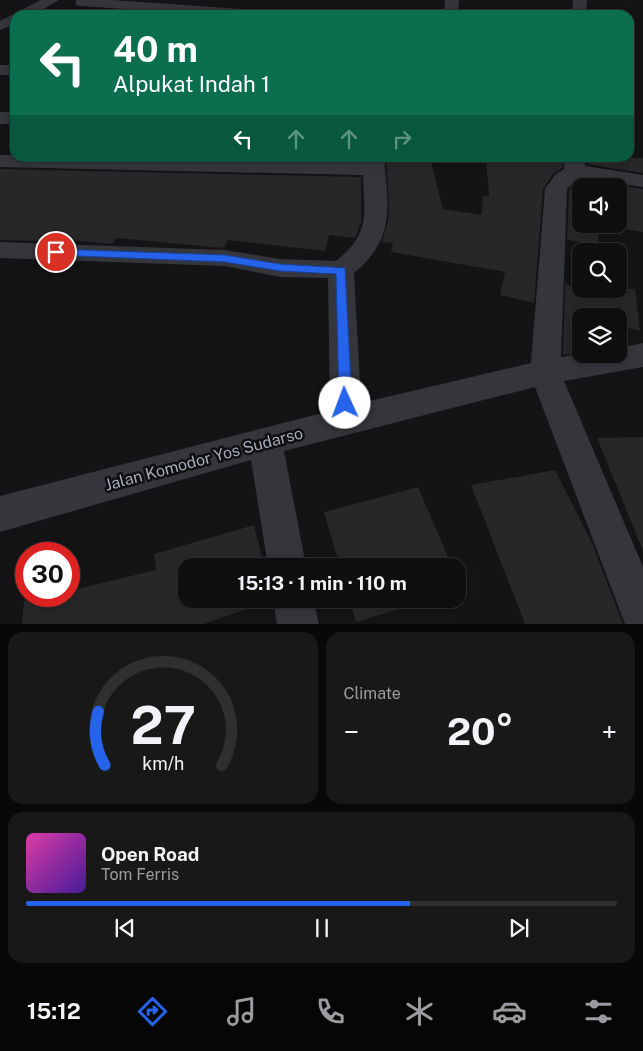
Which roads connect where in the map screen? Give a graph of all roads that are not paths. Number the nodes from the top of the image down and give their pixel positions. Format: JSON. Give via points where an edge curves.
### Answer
{"nodes":[{"id":1,"x":52,"y":0,"type":"edge"},
{"id":2,"x":81,"y":2,"type":"dead end"},
{"id":3,"x":32,"y":10,"type":"edge"},
{"id":4,"x":192,"y":10,"type":"edge"},
{"id":5,"x":301,"y":162,"type":"edge"},
{"id":6,"x":373,"y":163,"type":"edge"},
{"id":7,"x":575,"y":164,"type":"edge"},
{"id":8,"x":643,"y":181,"type":"edge"},
{"id":9,"x":0,"y":250,"type":"edge"},
{"id":10,"x":341,"y":270,"type":"junction"},
{"id":11,"x":643,"y":355,"type":"edge"},
{"id":12,"x":544,"y":372,"type":"junction"},
{"id":13,"x":346,"y":422,"type":"junction"},
{"id":14,"x":265,"y":441,"type":"junction"},
{"id":15,"x":0,"y":514,"type":"edge"},
{"id":16,"x":286,"y":558,"type":"edge"},
{"id":17,"x":295,"y":608,"type":"edge"},
{"id":18,"x":643,"y":616,"type":"edge"},
{"id":19,"x":298,"y":624,"type":"edge"}],
"edges":[{"from":1,"to":3,"type":"street"},
{"from":2,"to":4,"type":"street"},
{"from":5,"to":6,"type":"street"},
{"from":6,"to":10,"type":"street","via":[[375,210],[371,240]]},
{"from":7,"to":8,"type":"street"},
{"from":7,"to":12,"type":"street","via":[[556,189]]},
{"from":9,"to":10,"type":"street","via":[[225,258],[280,268]]},
{"from":10,"to":13,"type":"street"},
{"from":11,"to":12,"type":"street","name":"Jalan Komodor Yos Sudarso"},
{"from":12,"to":13,"type":"street","name":"Jalan Komodor Yos Sudarso"},
{"from":12,"to":18,"type":"street"},
{"from":13,"to":14,"type":"street","name":"Jalan Komodor Yos Sudarso"},
{"from":14,"to":15,"type":"street","name":"Jalan Komodor Yos Sudarso"},
{"from":14,"to":16,"type":"street"},
{"from":17,"to":19,"type":"street"}]}
